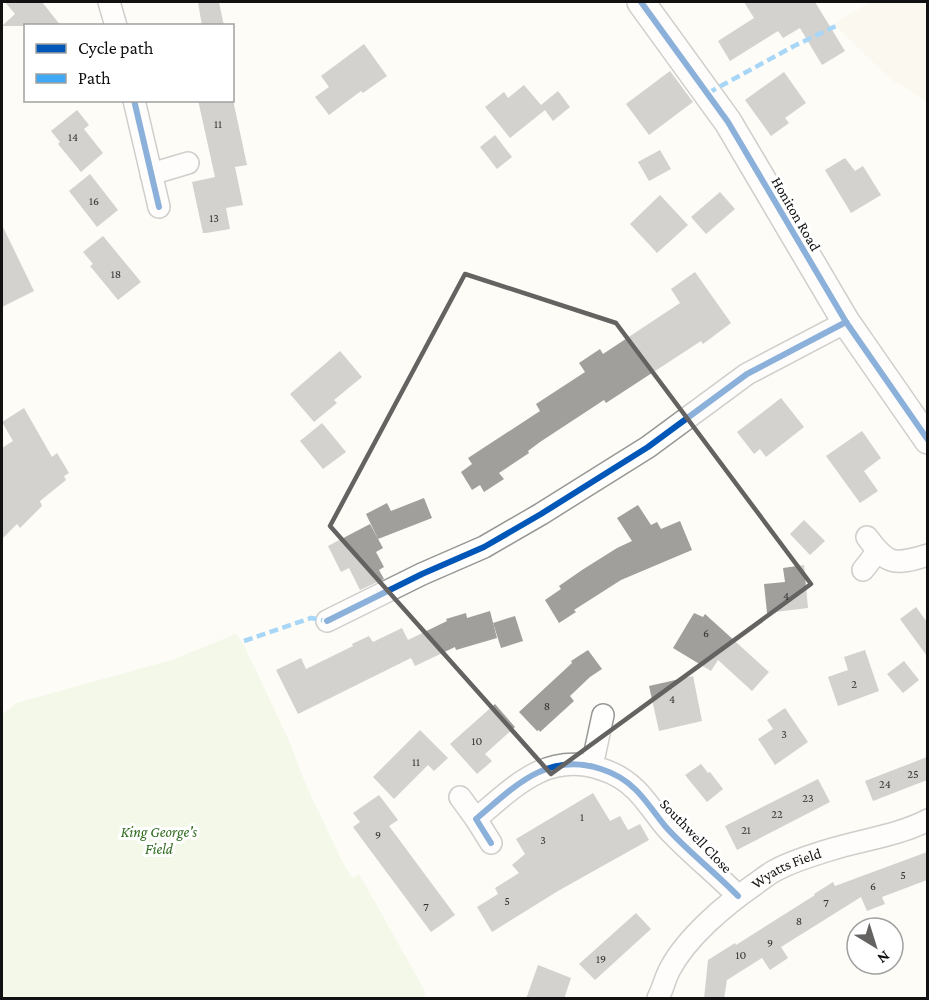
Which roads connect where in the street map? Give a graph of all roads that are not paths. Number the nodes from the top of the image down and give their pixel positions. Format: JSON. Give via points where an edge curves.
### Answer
{"nodes":[{"id":1,"x":108,"y":2,"type":"edge"},
{"id":2,"x":642,"y":2,"type":"edge"},
{"id":3,"x":115,"y":24,"type":"edge"},
{"id":4,"x":134,"y":102,"type":"edge"},
{"id":5,"x":188,"y":163,"type":"dead end"},
{"id":6,"x":151,"y":174,"type":"junction"},
{"id":7,"x":159,"y":207,"type":"dead end"},
{"id":8,"x":846,"y":322,"type":"junction"},
{"id":9,"x":927,"y":440,"type":"edge"},
{"id":10,"x":927,"y":555,"type":"edge"},
{"id":11,"x":863,"y":570,"type":"dead end"},
{"id":12,"x":327,"y":621,"type":"dead end"},
{"id":13,"x":603,"y":715,"type":"dead end"},
{"id":14,"x":592,"y":766,"type":"junction"},
{"id":15,"x":460,"y":797,"type":"dead end"},
{"id":16,"x":476,"y":819,"type":"junction"},
{"id":17,"x":927,"y":820,"type":"edge"},
{"id":18,"x":491,"y":843,"type":"dead end"},
{"id":19,"x":738,"y":896,"type":"junction"},
{"id":20,"x":658,"y":999,"type":"edge"}],
"edges":[{"from":1,"to":3,"type":"street"},
{"from":2,"to":8,"type":"street","name":"Honiton Road","via":[[728,122]]},
{"from":4,"to":6,"type":"street"},
{"from":5,"to":6,"type":"street"},
{"from":6,"to":7,"type":"street"},
{"from":8,"to":9,"type":"street","name":"Honiton Road"},
{"from":8,"to":12,"type":"street","via":[[747,374],[648,447],[493,542]]},
{"from":10,"to":11,"type":"street","via":[[889,560],[872,544]]},
{"from":13,"to":14,"type":"street"},
{"from":14,"to":16,"type":"street","name":"Southwell Close","via":[[571,763],[531,776]]},
{"from":14,"to":19,"type":"street","name":"Southwell Close","via":[[612,773],[636,790],[666,826]]},
{"from":15,"to":16,"type":"street"},
{"from":16,"to":18,"type":"street"},
{"from":17,"to":19,"type":"street","name":"Wyatts Field","via":[[892,834],[806,857],[775,871]]},
{"from":19,"to":20,"type":"street","name":"Wyatts Field","via":[[687,945],[670,968]]}]}
